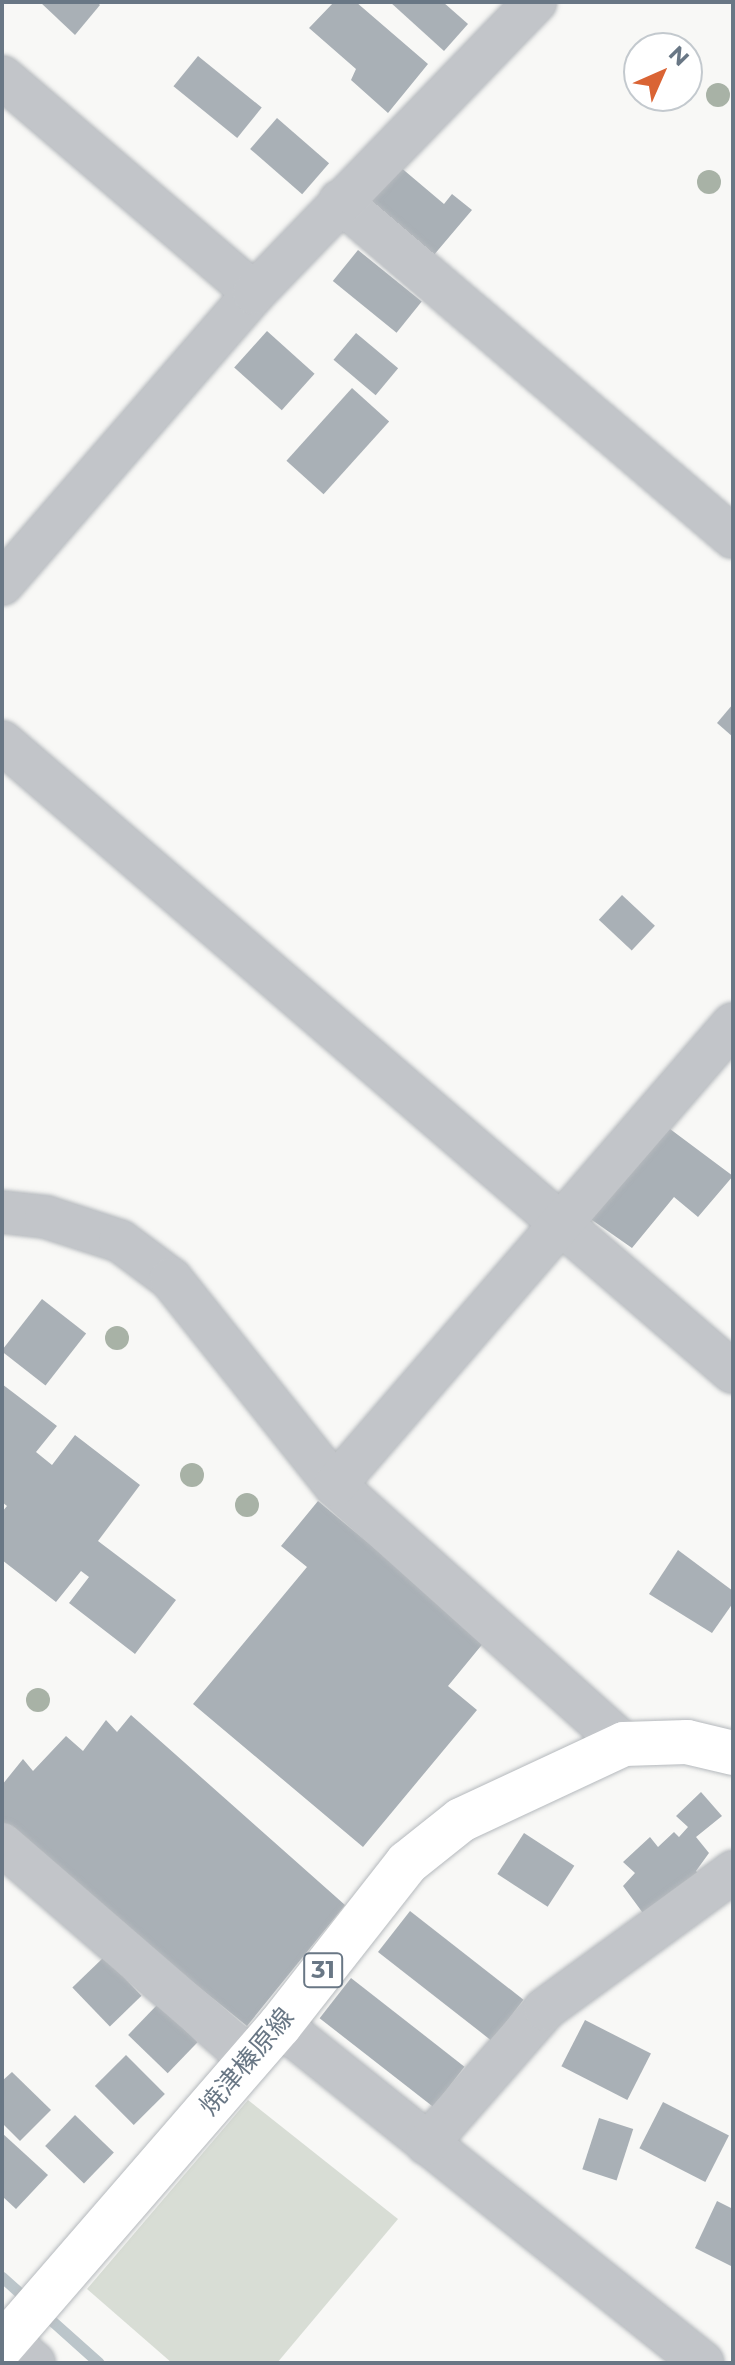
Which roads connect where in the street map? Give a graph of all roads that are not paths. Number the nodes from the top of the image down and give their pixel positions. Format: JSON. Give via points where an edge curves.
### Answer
{"nodes":[{"id":1,"x":535,"y":2,"type":"edge"},
{"id":2,"x":2,"y":77,"type":"edge"},
{"id":3,"x":340,"y":201,"type":"junction"},
{"id":4,"x":254,"y":293,"type":"junction"},
{"id":5,"x":733,"y":537,"type":"edge"},
{"id":6,"x":2,"y":584,"type":"edge"},
{"id":7,"x":2,"y":742,"type":"edge"},
{"id":8,"x":733,"y":1024,"type":"edge"},
{"id":9,"x":2,"y":1212,"type":"edge"},
{"id":10,"x":559,"y":1224,"type":"junction"},
{"id":11,"x":733,"y":1372,"type":"edge"},
{"id":12,"x":335,"y":1485,"type":"junction"},
{"id":13,"x":624,"y":1744,"type":"junction"},
{"id":14,"x":733,"y":1753,"type":"edge"},
{"id":15,"x":2,"y":1844,"type":"edge"},
{"id":16,"x":733,"y":1872,"type":"edge"},
{"id":17,"x":280,"y":2025,"type":"junction"},
{"id":18,"x":250,"y":2059,"type":"junction"},
{"id":19,"x":427,"y":2144,"type":"junction"},
{"id":20,"x":11,"y":2346,"type":"edge"},
{"id":21,"x":703,"y":2363,"type":"edge"}],
"edges":[{"from":1,"to":3,"type":"street"},
{"from":2,"to":4,"type":"street"},
{"from":3,"to":4,"type":"street"},
{"from":3,"to":5,"type":"street"},
{"from":4,"to":6,"type":"street"},
{"from":7,"to":10,"type":"street"},
{"from":8,"to":10,"type":"street"},
{"from":9,"to":12,"type":"street","via":[[46,1217],[120,1241],[171,1279]]},
{"from":10,"to":11,"type":"street"},
{"from":10,"to":12,"type":"street"},
{"from":12,"to":13,"type":"street"},
{"from":13,"to":14,"type":"main road","name":"焼津榛原線","number":"31","via":[[687,1742]]},
{"from":13,"to":17,"type":"main road","name":"焼津榛原線","number":"31","via":[[461,1820],[407,1863]]},
{"from":15,"to":18,"type":"street"},
{"from":16,"to":19,"type":"street","via":[[545,2009]]},
{"from":17,"to":18,"type":"main road","name":"焼津榛原線","number":"31"},
{"from":17,"to":19,"type":"street"},
{"from":18,"to":20,"type":"main road","name":"焼津榛原線","number":"31"},
{"from":19,"to":21,"type":"street"}]}
